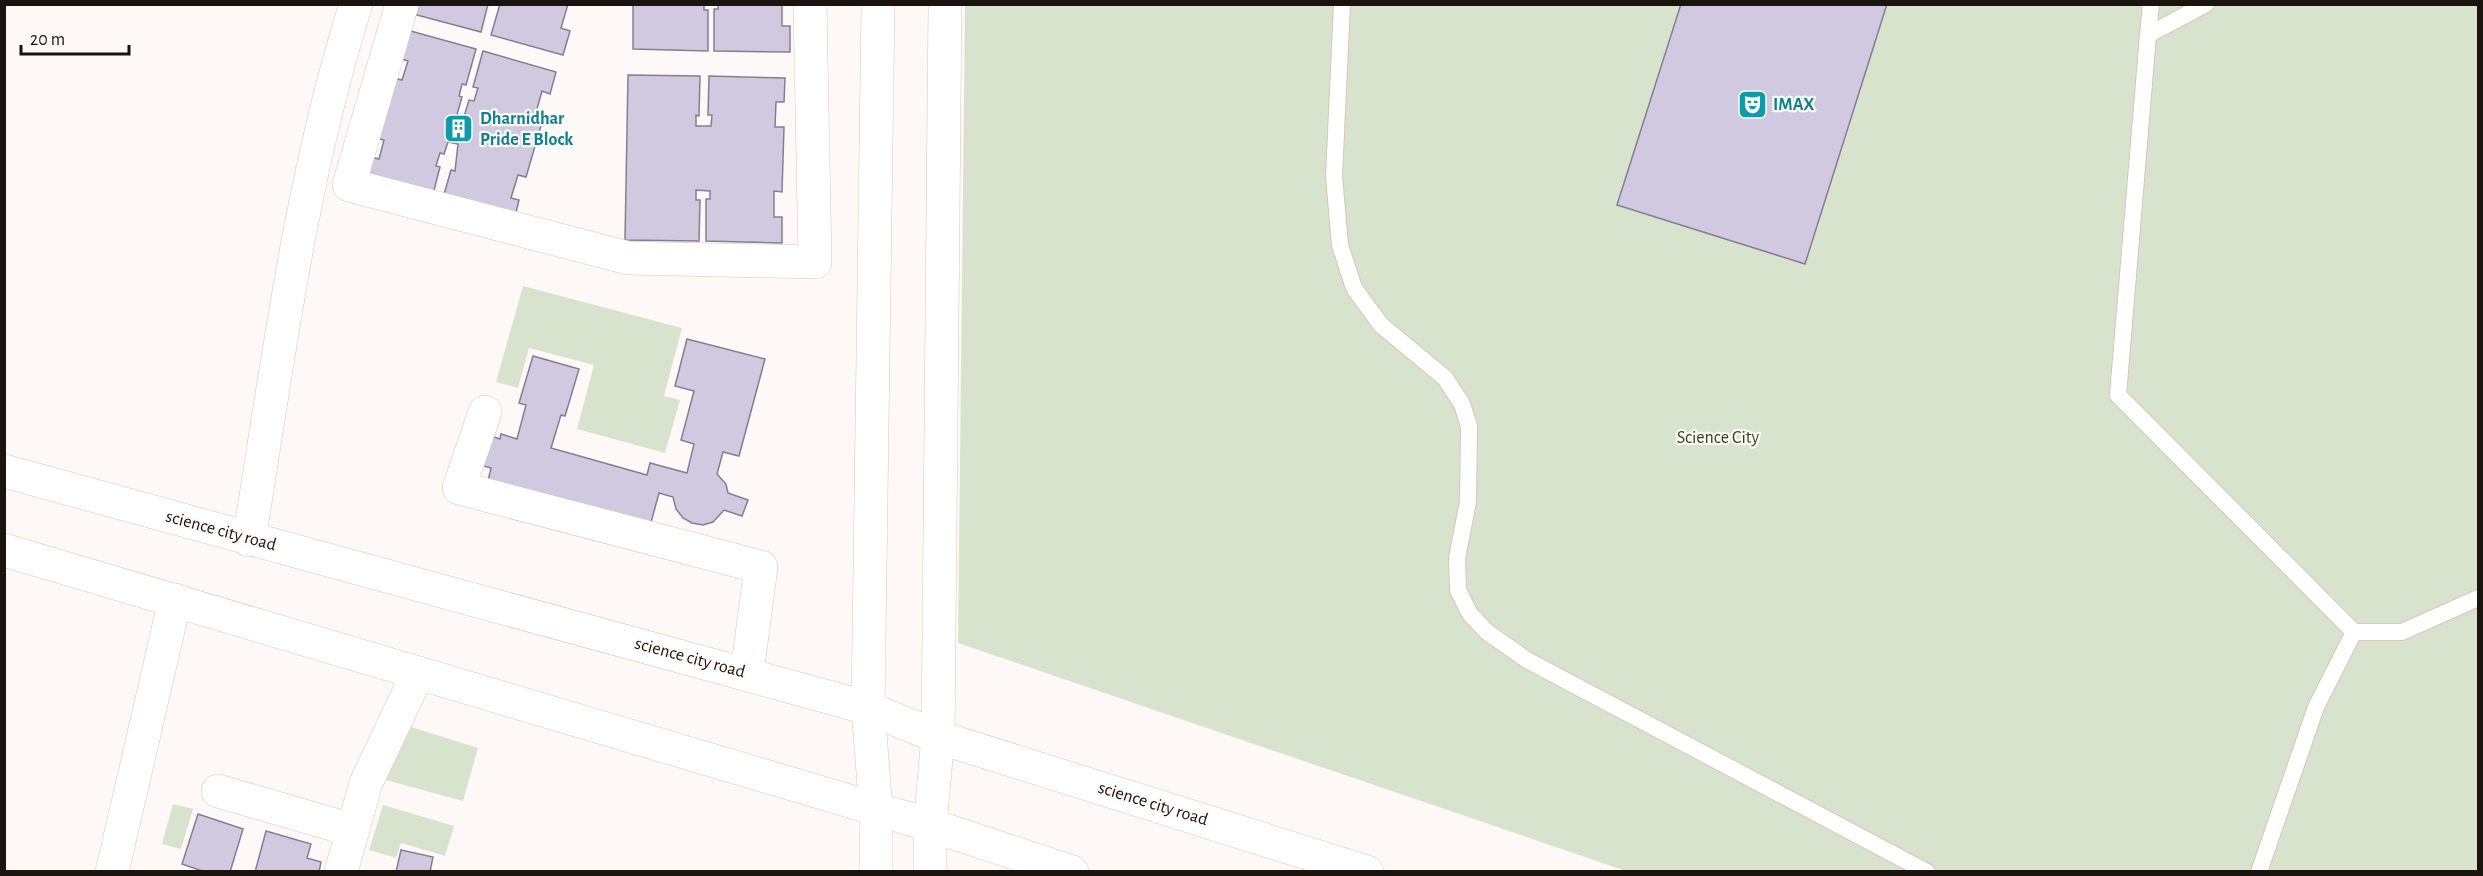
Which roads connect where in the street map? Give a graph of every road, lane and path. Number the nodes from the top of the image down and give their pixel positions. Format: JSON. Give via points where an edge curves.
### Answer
{"nodes":[{"id":1,"x":356,"y":4,"type":"edge"},
{"id":2,"x":402,"y":4,"type":"edge"},
{"id":3,"x":810,"y":4,"type":"edge"},
{"id":4,"x":878,"y":4,"type":"edge"},
{"id":5,"x":945,"y":4,"type":"edge"},
{"id":6,"x":1342,"y":4,"type":"edge"},
{"id":7,"x":2151,"y":4,"type":"edge"},
{"id":8,"x":2206,"y":4,"type":"edge"},
{"id":9,"x":2148,"y":35,"type":"junction"},
{"id":10,"x":485,"y":412,"type":"dead end"},
{"id":11,"x":4,"y":471,"type":"edge"},
{"id":12,"x":249,"y":540,"type":"junction"},
{"id":13,"x":4,"y":550,"type":"edge"},
{"id":14,"x":2478,"y":598,"type":"edge"},
{"id":15,"x":175,"y":600,"type":"junction"},
{"id":16,"x":2355,"y":632,"type":"junction"},
{"id":17,"x":418,"y":673,"type":"junction"},
{"id":18,"x":747,"y":673,"type":"junction"},
{"id":19,"x":868,"y":708,"type":"junction"},
{"id":20,"x":938,"y":737,"type":"junction"},
{"id":21,"x":218,"y":791,"type":"dead end"},
{"id":22,"x":876,"y":811,"type":"junction"},
{"id":23,"x":930,"y":825,"type":"junction"},
{"id":24,"x":352,"y":830,"type":"junction"},
{"id":25,"x":112,"y":872,"type":"edge"},
{"id":26,"x":341,"y":872,"type":"edge"},
{"id":27,"x":876,"y":872,"type":"edge"},
{"id":28,"x":930,"y":872,"type":"edge"},
{"id":29,"x":1072,"y":872,"type":"edge"},
{"id":30,"x":1367,"y":872,"type":"edge"},
{"id":31,"x":1927,"y":872,"type":"edge"},
{"id":32,"x":2259,"y":872,"type":"edge"}],
"edges":[{"from":1,"to":12,"type":"street","via":[[337,66],[293,267]]},
{"from":2,"to":3,"type":"street","via":[[349,185],[628,258],[815,262]]},
{"from":4,"to":19,"type":"street"},
{"from":5,"to":20,"type":"street"},
{"from":6,"to":31,"type":"lane","via":[[1334,176],[1340,245],[1354,288],[1381,325],[1445,378],[1462,404],[1470,426],[1468,502],[1457,558],[1458,590],[1470,614],[1487,632],[1527,660]]},
{"from":7,"to":9,"type":"lane"},
{"from":8,"to":9,"type":"lane"},
{"from":9,"to":16,"type":"lane","via":[[2118,395]]},
{"from":10,"to":18,"type":"street","via":[[459,488],[761,567]]},
{"from":11,"to":12,"type":"street","name":"science city road"},
{"from":12,"to":18,"type":"street","name":"science city road"},
{"from":13,"to":15,"type":"street"},
{"from":14,"to":16,"type":"lane","via":[[2403,632]]},
{"from":15,"to":17,"type":"street"},
{"from":15,"to":25,"type":"street"},
{"from":16,"to":32,"type":"lane","via":[[2316,707]]},
{"from":17,"to":22,"type":"street"},
{"from":17,"to":24,"type":"street","via":[[366,783]]},
{"from":18,"to":19,"type":"street","name":"science city road"},
{"from":19,"to":20,"type":"street","name":"science city road"},
{"from":19,"to":22,"type":"street"},
{"from":20,"to":23,"type":"street"},
{"from":20,"to":30,"type":"street","name":"science city road"},
{"from":21,"to":24,"type":"street"},
{"from":22,"to":23,"type":"street"},
{"from":22,"to":27,"type":"street"},
{"from":23,"to":28,"type":"street"},
{"from":23,"to":29,"type":"street"},
{"from":24,"to":26,"type":"street"}]}
